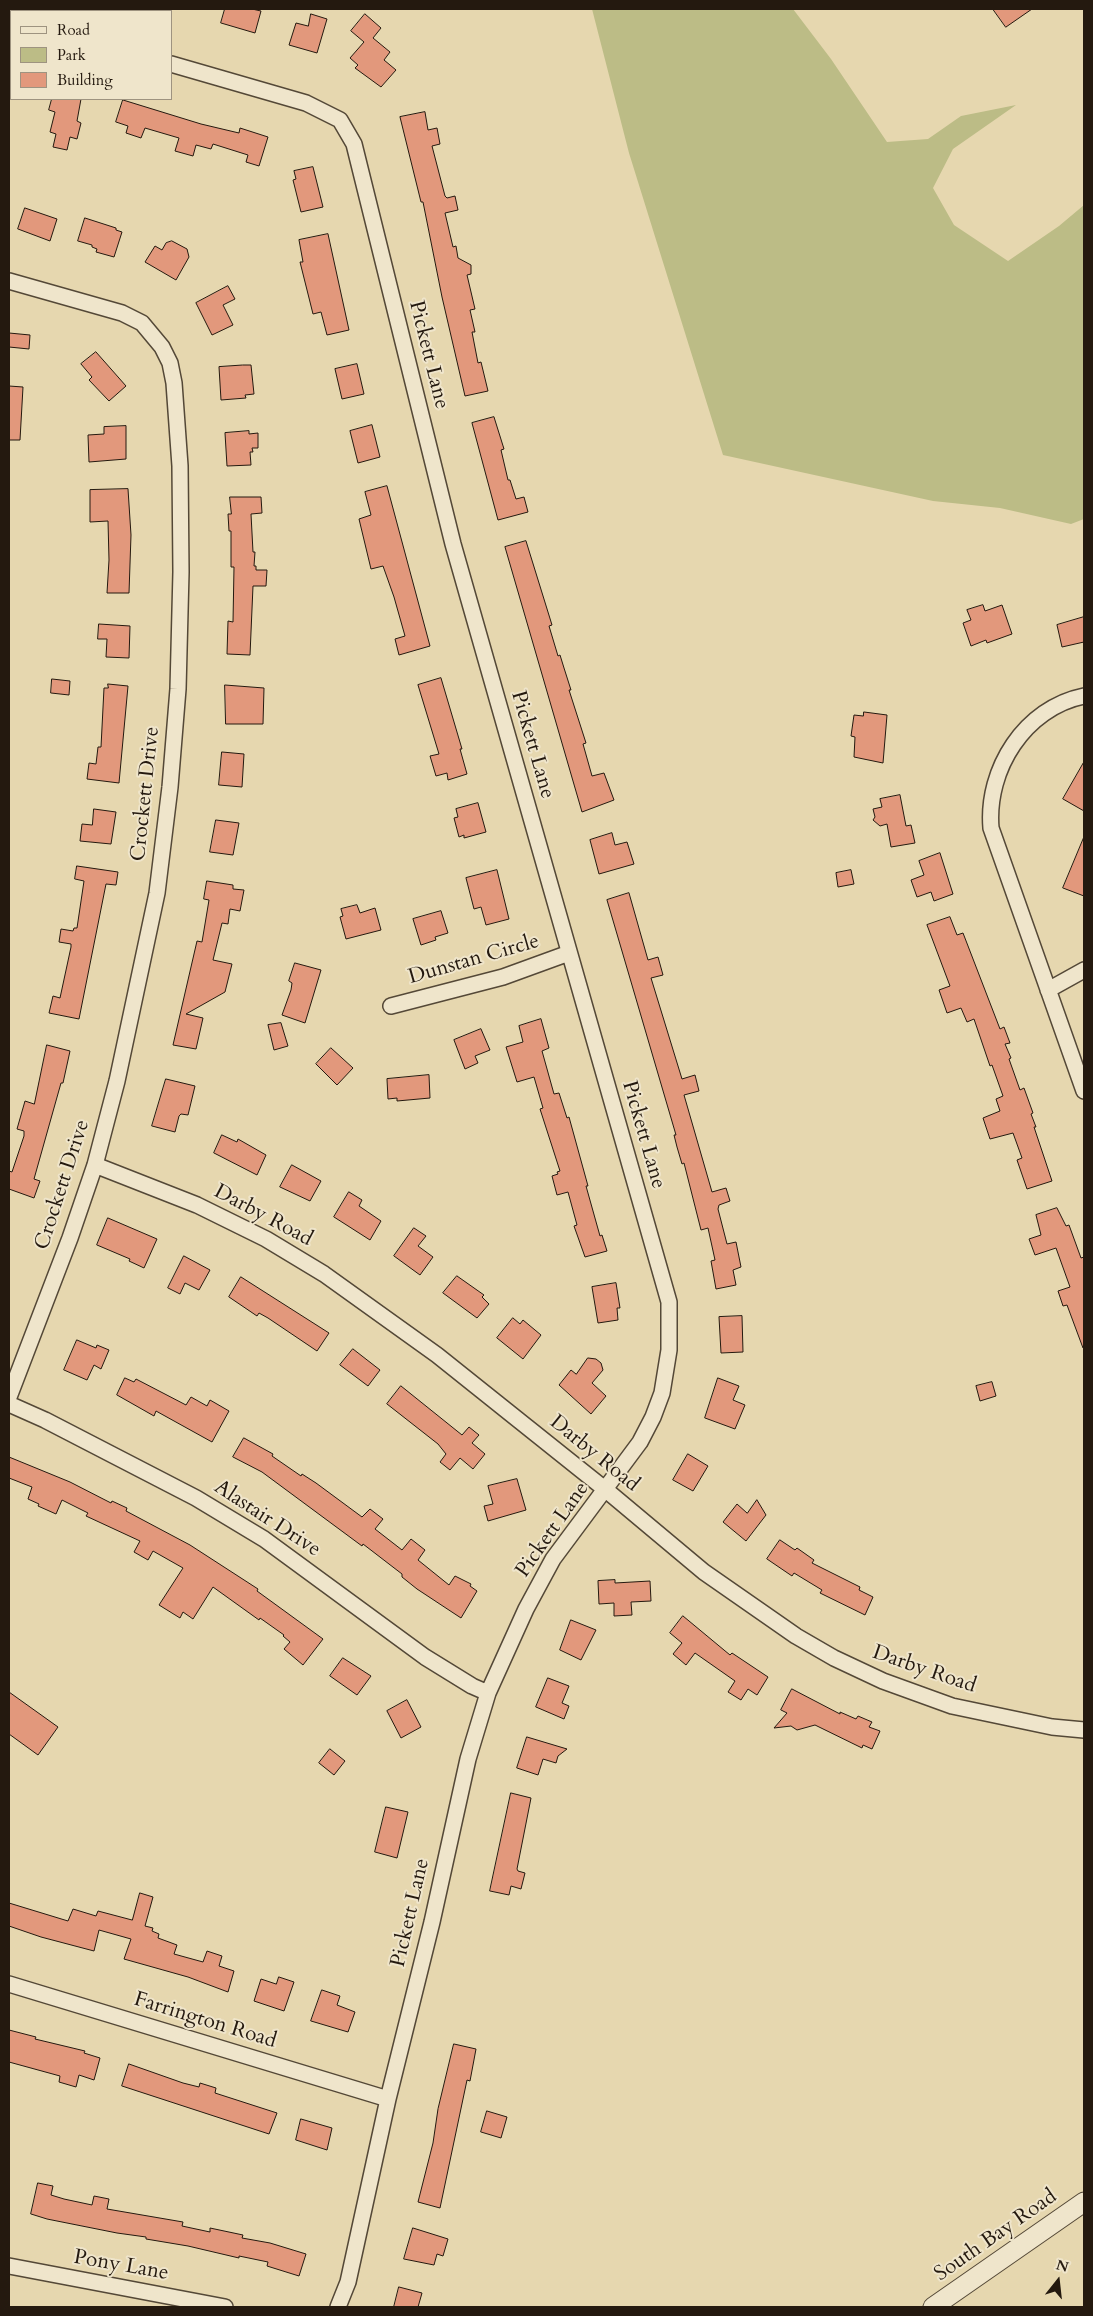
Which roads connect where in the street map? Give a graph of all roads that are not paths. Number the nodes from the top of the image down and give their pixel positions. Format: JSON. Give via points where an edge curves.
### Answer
{"nodes":[{"id":1,"x":172,"y":64,"type":"edge"},
{"id":2,"x":9,"y":281,"type":"edge"},
{"id":3,"x":1084,"y":696,"type":"edge"},
{"id":4,"x":569,"y":953,"type":"junction"},
{"id":5,"x":1084,"y":970,"type":"edge"},
{"id":6,"x":1048,"y":990,"type":"junction"},
{"id":7,"x":391,"y":1006,"type":"dead end"},
{"id":8,"x":1084,"y":1091,"type":"edge"},
{"id":9,"x":95,"y":1165,"type":"junction"},
{"id":10,"x":9,"y":1397,"type":"edge"},
{"id":11,"x":9,"y":1404,"type":"edge"},
{"id":12,"x":606,"y":1490,"type":"junction"},
{"id":13,"x":488,"y":1693,"type":"junction"},
{"id":14,"x":1084,"y":1730,"type":"edge"},
{"id":15,"x":9,"y":1984,"type":"edge"},
{"id":16,"x":388,"y":2099,"type":"junction"},
{"id":17,"x":1084,"y":2202,"type":"edge"},
{"id":18,"x":9,"y":2266,"type":"edge"},
{"id":19,"x":339,"y":2306,"type":"edge"},
{"id":20,"x":225,"y":2307,"type":"edge"},
{"id":21,"x":933,"y":2307,"type":"edge"}],
"edges":[{"from":1,"to":4,"type":"street","name":"Pickett Lane","via":[[306,103],[340,120],[354,144],[453,544]]},
{"from":2,"to":9,"type":"street","name":"Crockett Drive","via":[[122,313],[142,323],[162,347],[174,383],[180,466],[181,572],[178,689],[170,787],[156,893],[117,1081]]},
{"from":3,"to":6,"type":"street","via":[[1059,703],[1026,726],[1006,756],[990,811],[992,828]]},
{"from":4,"to":7,"type":"street","name":"Dunstan Circle","via":[[503,977]]},
{"from":4,"to":12,"type":"street","name":"Pickett Lane","via":[[669,1302],[669,1350],[662,1392],[640,1442]]},
{"from":5,"to":6,"type":"street"},
{"from":6,"to":8,"type":"street"},
{"from":9,"to":10,"type":"street","name":"Crockett Drive"},
{"from":9,"to":12,"type":"street","name":"Darby Road","via":[[197,1205],[266,1239],[324,1274],[437,1355]]},
{"from":11,"to":13,"type":"street","name":"Alastair Drive","via":[[187,1493],[241,1525],[425,1657]]},
{"from":12,"to":13,"type":"street","name":"Pickett Lane","via":[[554,1559],[526,1609]]},
{"from":12,"to":14,"type":"street","name":"Darby Road","via":[[704,1572],[796,1636],[834,1658],[883,1681],[952,1706],[1052,1727]]},
{"from":13,"to":16,"type":"street","name":"Pickett Lane","via":[[468,1759]]},
{"from":15,"to":16,"type":"street","name":"Farrington Road"},
{"from":16,"to":19,"type":"street","name":"Pickett Lane","via":[[348,2282]]},
{"from":17,"to":21,"type":"street","name":"South Bay Road"},
{"from":18,"to":20,"type":"street","name":"Pony Lane"}]}
